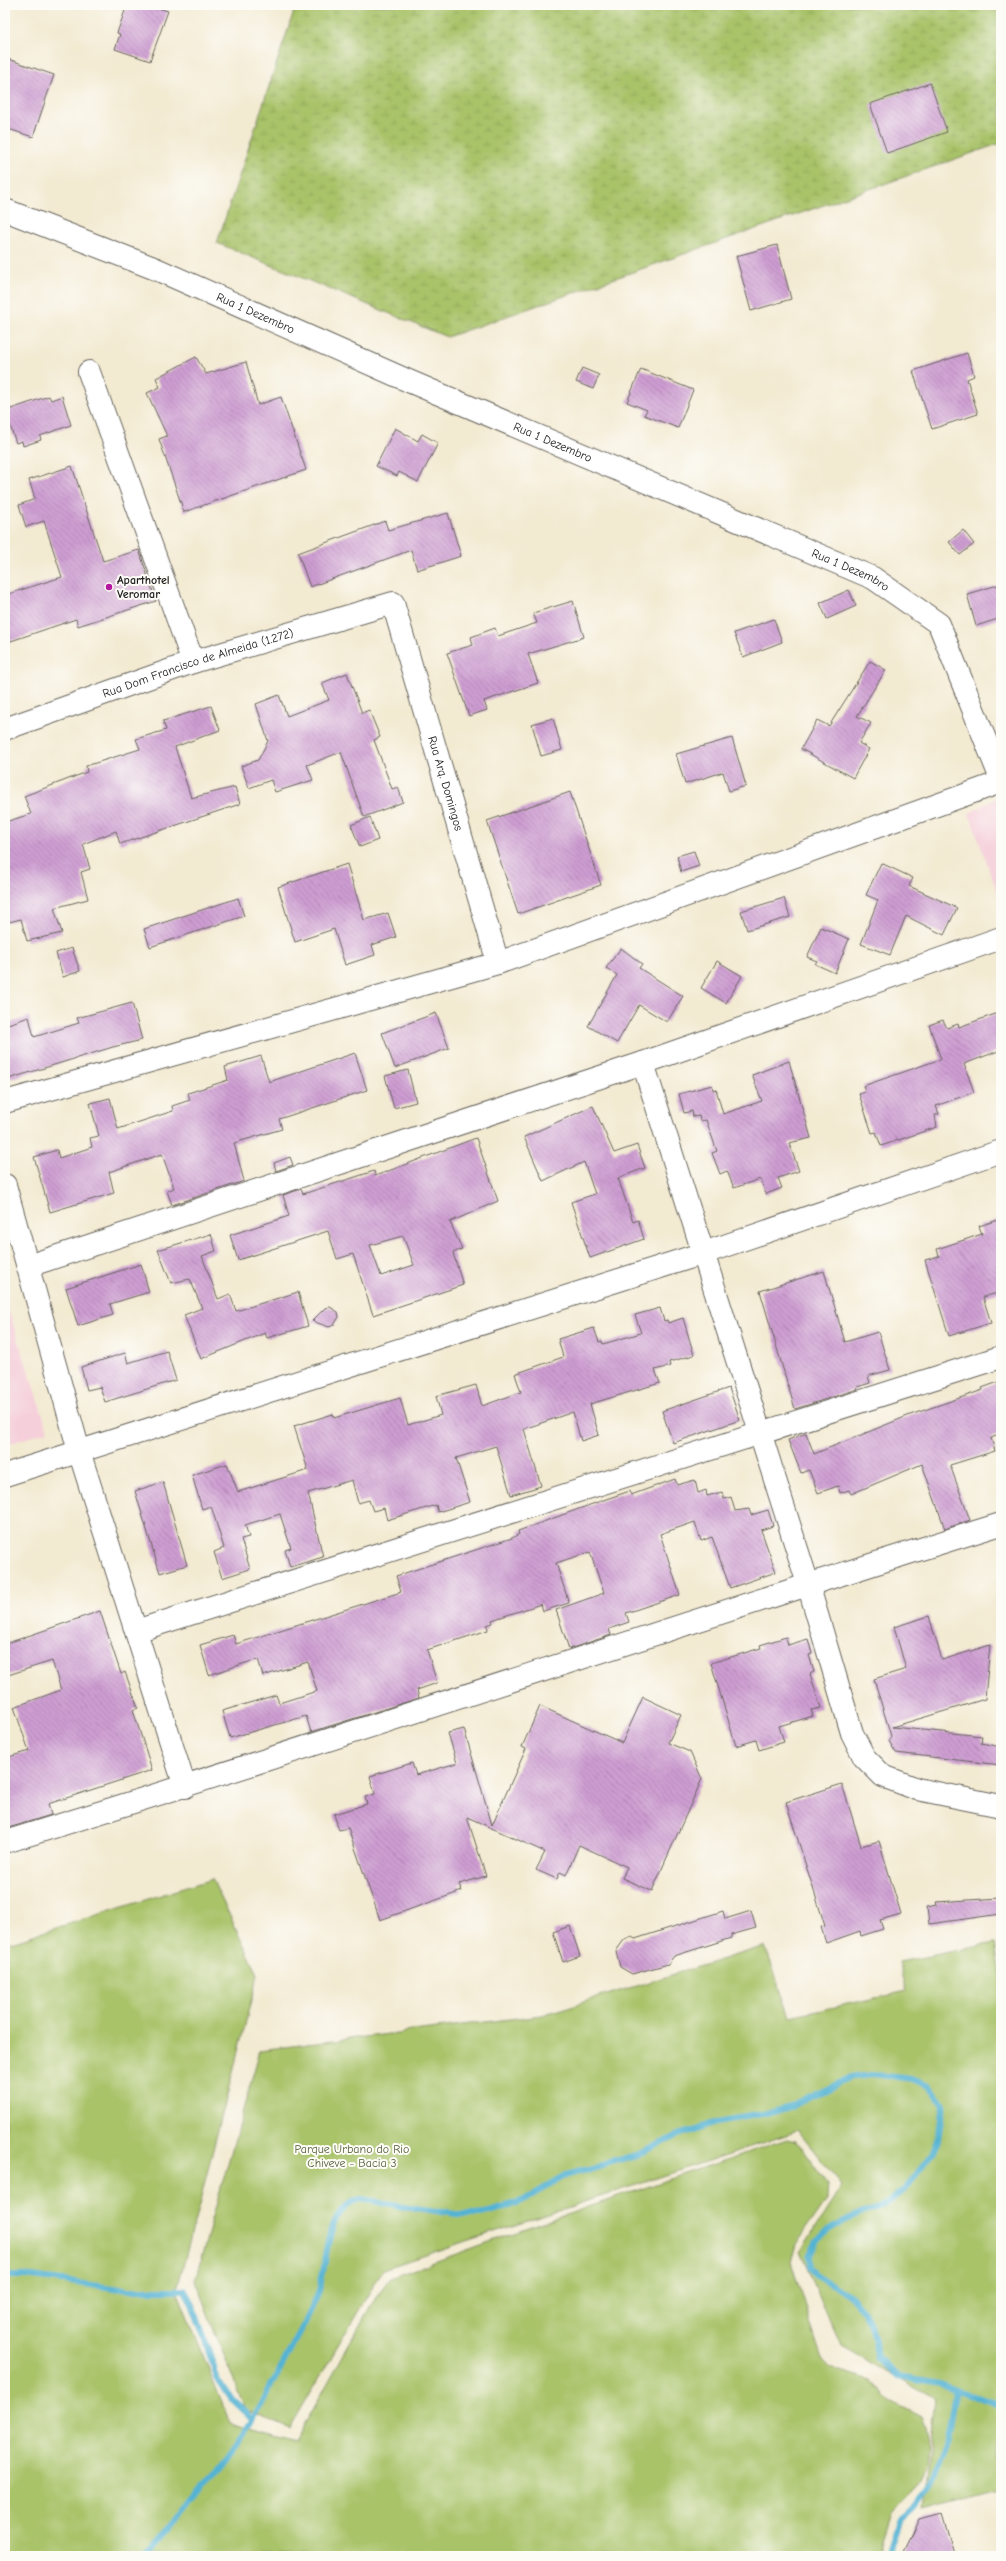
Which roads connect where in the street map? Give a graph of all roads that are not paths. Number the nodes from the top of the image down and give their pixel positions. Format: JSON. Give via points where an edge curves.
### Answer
{"nodes":[{"id":1,"x":5,"y":210,"type":"edge"},
{"id":2,"x":89,"y":372,"type":"dead end"},
{"id":3,"x":393,"y":603,"type":"joint"},
{"id":4,"x":192,"y":662,"type":"junction"},
{"id":5,"x":5,"y":730,"type":"edge"},
{"id":6,"x":1001,"y":780,"type":"edge"},
{"id":7,"x":1001,"y":938,"type":"edge"},
{"id":8,"x":498,"y":963,"type":"junction"},
{"id":9,"x":643,"y":1063,"type":"junction"},
{"id":10,"x":5,"y":1102,"type":"edge"},
{"id":11,"x":1001,"y":1151,"type":"edge"},
{"id":12,"x":5,"y":1185,"type":"edge"},
{"id":13,"x":701,"y":1254,"type":"junction"},
{"id":14,"x":28,"y":1266,"type":"junction"},
{"id":15,"x":1001,"y":1357,"type":"edge"},
{"id":16,"x":760,"y":1434,"type":"junction"},
{"id":17,"x":79,"y":1451,"type":"junction"},
{"id":18,"x":5,"y":1475,"type":"edge"},
{"id":19,"x":1001,"y":1524,"type":"edge"},
{"id":20,"x":808,"y":1584,"type":"junction"},
{"id":21,"x":136,"y":1631,"type":"junction"},
{"id":22,"x":185,"y":1787,"type":"junction"},
{"id":23,"x":1001,"y":1806,"type":"edge"},
{"id":24,"x":5,"y":1842,"type":"edge"}],
"edges":[{"from":1,"to":6,"type":"street","name":"Rua 1 Dezembro","via":[[156,269],[411,382],[874,578],[939,624]]},
{"from":2,"to":4,"type":"street"},
{"from":3,"to":4,"type":"street","name":"Rua Dom Francisco de Almeida (1.272)"},
{"from":3,"to":8,"type":"street","name":"Rua Arq. Domingos"},
{"from":4,"to":5,"type":"street","name":"Rua Dom Francisco de Almeida (1.272)"},
{"from":6,"to":8,"type":"street"},
{"from":7,"to":9,"type":"street"},
{"from":8,"to":10,"type":"street"},
{"from":9,"to":13,"type":"street"},
{"from":9,"to":14,"type":"street"},
{"from":11,"to":13,"type":"street"},
{"from":12,"to":14,"type":"street"},
{"from":13,"to":16,"type":"street"},
{"from":13,"to":17,"type":"street"},
{"from":14,"to":17,"type":"street"},
{"from":15,"to":16,"type":"street"},
{"from":16,"to":20,"type":"street"},
{"from":16,"to":21,"type":"street"},
{"from":17,"to":18,"type":"street"},
{"from":17,"to":21,"type":"street"},
{"from":19,"to":20,"type":"street"},
{"from":20,"to":22,"type":"street"},
{"from":20,"to":23,"type":"street","via":[[852,1733],[864,1757],[883,1776],[917,1789]]},
{"from":21,"to":22,"type":"street"},
{"from":22,"to":24,"type":"street"}]}
